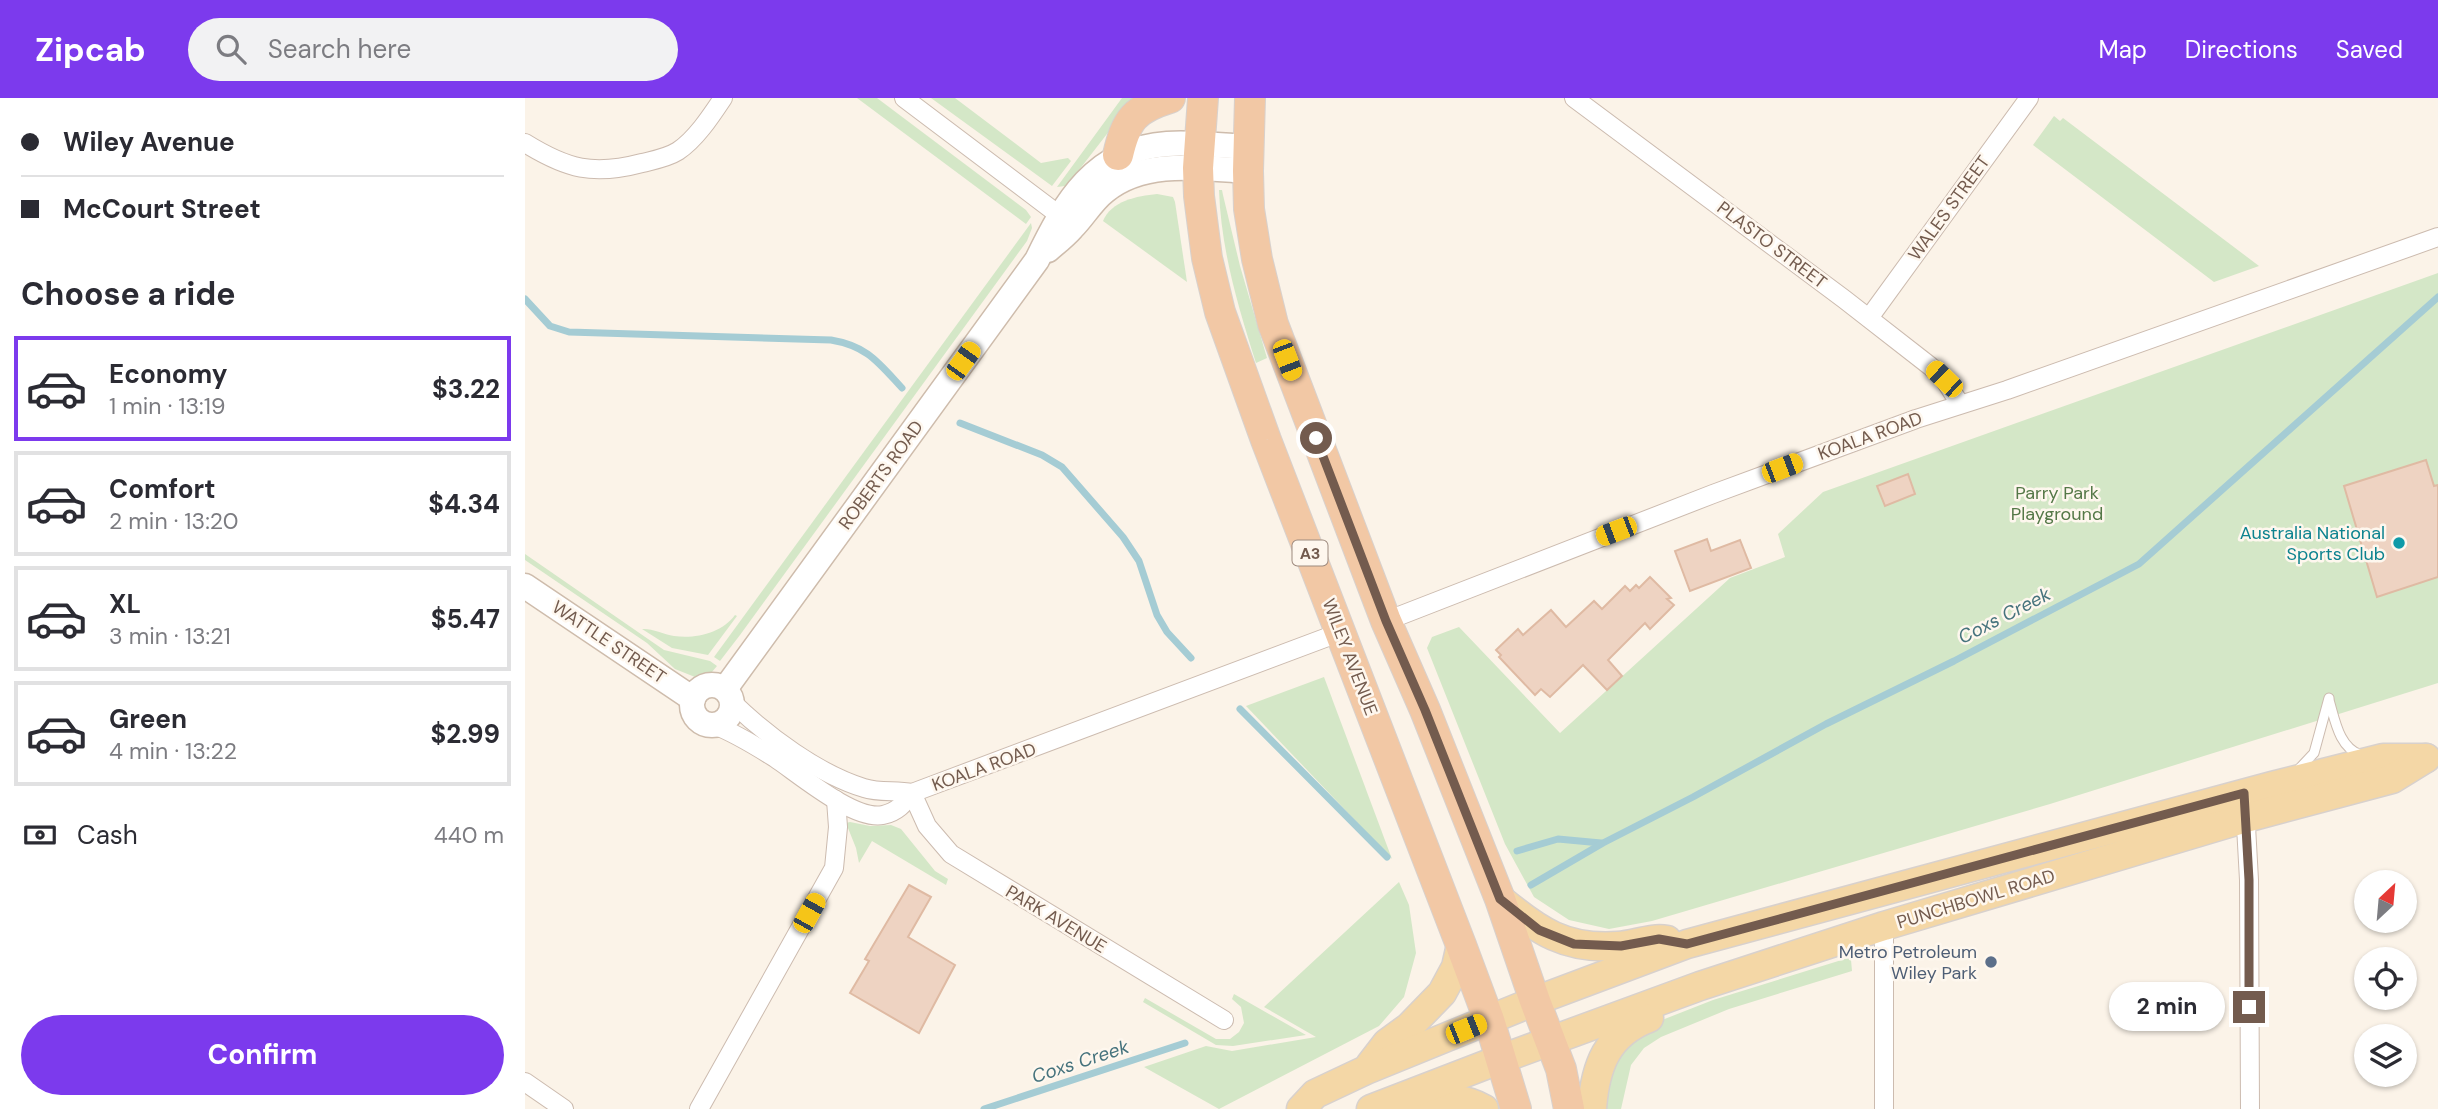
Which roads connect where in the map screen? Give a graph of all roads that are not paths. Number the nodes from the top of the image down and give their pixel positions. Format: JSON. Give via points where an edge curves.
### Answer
{"nodes":[{"id":1,"x":723,"y":98,"type":"edge"},
{"id":2,"x":904,"y":98,"type":"edge"},
{"id":3,"x":1170,"y":98,"type":"edge"},
{"id":4,"x":1203,"y":98,"type":"edge"},
{"id":5,"x":1250,"y":98,"type":"edge"},
{"id":6,"x":2029,"y":98,"type":"edge"},
{"id":7,"x":1584,"y":101,"type":"edge"},
{"id":8,"x":525,"y":143,"type":"edge"},
{"id":9,"x":1118,"y":155,"type":"junction"},
{"id":10,"x":1199,"y":156,"type":"junction"},
{"id":11,"x":1248,"y":159,"type":"junction"},
{"id":12,"x":1059,"y":215,"type":"junction"},
{"id":13,"x":2438,"y":237,"type":"edge"},
{"id":14,"x":1037,"y":260,"type":"junction"},
{"id":15,"x":1869,"y":318,"type":"junction"},
{"id":16,"x":1959,"y":404,"type":"junction"},
{"id":17,"x":525,"y":586,"type":"edge"},
{"id":18,"x":1386,"y":621,"type":"junction"},
{"id":19,"x":1341,"y":632,"type":"junction"},
{"id":20,"x":729,"y":696,"type":"junction"},
{"id":21,"x":693,"y":699,"type":"junction"},
{"id":22,"x":714,"y":725,"type":"junction"},
{"id":23,"x":2432,"y":756,"type":"edge"},
{"id":24,"x":2383,"y":758,"type":"junction"},
{"id":25,"x":2272,"y":786,"type":"junction"},
{"id":26,"x":912,"y":793,"type":"junction"},
{"id":27,"x":836,"y":800,"type":"junction"},
{"id":28,"x":2245,"y":806,"type":"junction"},
{"id":29,"x":1500,"y":899,"type":"junction"},
{"id":30,"x":1884,"y":926,"type":"junction"},
{"id":31,"x":1687,"y":944,"type":"junction"},
{"id":32,"x":1461,"y":945,"type":"junction"},
{"id":33,"x":1700,"y":986,"type":"junction"},
{"id":34,"x":1535,"y":1002,"type":"junction"},
{"id":35,"x":1224,"y":1020,"type":"dead end"},
{"id":36,"x":1489,"y":1020,"type":"junction"},
{"id":37,"x":1550,"y":1041,"type":"junction"},
{"id":38,"x":1501,"y":1059,"type":"junction"},
{"id":39,"x":1366,"y":1070,"type":"junction"},
{"id":40,"x":525,"y":1082,"type":"edge"},
{"id":41,"x":1400,"y":1098,"type":"junction"},
{"id":42,"x":564,"y":1109,"type":"edge"},
{"id":43,"x":699,"y":1109,"type":"edge"},
{"id":44,"x":1301,"y":1109,"type":"edge"},
{"id":45,"x":1371,"y":1109,"type":"edge"},
{"id":46,"x":1484,"y":1109,"type":"edge"},
{"id":47,"x":1516,"y":1109,"type":"edge"},
{"id":48,"x":1569,"y":1109,"type":"edge"},
{"id":49,"x":1593,"y":1109,"type":"edge"},
{"id":50,"x":1884,"y":1109,"type":"edge"},
{"id":51,"x":2250,"y":1109,"type":"edge"}],
"edges":[{"from":1,"to":8,"type":"street","via":[[678,151],[620,169],[566,165]]},
{"from":2,"to":12,"type":"street"},
{"from":3,"to":9,"type":"highway","via":[[1133,117]]},
{"from":4,"to":10,"type":"highway","number":"A3"},
{"from":5,"to":11,"type":"highway","number":"A3"},
{"from":6,"to":15,"type":"street","name":"WALES STREET"},
{"from":7,"to":15,"type":"street","name":"PLASTO STREET"},
{"from":9,"to":10,"type":"main road","name":"ROBERTS ROAD","via":[[1164,144]]},
{"from":9,"to":12,"type":"main road","name":"ROBERTS ROAD","via":[[1097,170]]},
{"from":10,"to":11,"type":"main road","name":"ROBERTS ROAD"},
{"from":10,"to":14,"type":"main road","name":"ROBERTS ROAD","via":[[1122,179],[1104,191]]},
{"from":10,"to":19,"type":"highway","name":"WILEY AVENUE","number":"A3","via":[[1207,258],[1220,312]]},
{"from":11,"to":18,"type":"highway","number":"A3","via":[[1249,209],[1273,324]]},
{"from":12,"to":14,"type":"main road","name":"ROBERTS ROAD"},
{"from":13,"to":16,"type":"street","name":"KOALA ROAD"},
{"from":14,"to":20,"type":"main road","name":"ROBERTS ROAD"},
{"from":15,"to":16,"type":"street","name":"PLASTO STREET","via":[[1944,379]]},
{"from":16,"to":18,"type":"street","name":"KOALA ROAD"},
{"from":17,"to":21,"type":"main road","name":"WATTLE STREET"},
{"from":18,"to":29,"type":"highway","number":"A3"},
{"from":19,"to":26,"type":"street","name":"KOALA ROAD"},
{"from":19,"to":32,"type":"highway","name":"WILEY AVENUE","number":"A3"},
{"from":20,"to":21,"type":"main road","via":[[712,684],[700,689]]},
{"from":20,"to":22,"type":"main road","via":[[732,709],[726,720]]},
{"from":20,"to":26,"type":"street","via":[[769,734],[833,775],[866,789]]},
{"from":21,"to":22,"type":"main road","via":[[697,718]]},
{"from":22,"to":27,"type":"street","via":[[774,757]]},
{"from":23,"to":24,"type":"main road","name":"PUNCHBOWL ROAD"},
{"from":23,"to":28,"type":"main road","name":"PUNCHBOWL ROAD","via":[[2392,779]]},
{"from":24,"to":25,"type":"main road","name":"PUNCHBOWL ROAD"},
{"from":24,"to":25,"type":"lane","via":[[2355,753],[2347,746],[2329,698],[2314,753],[2300,769]]},
{"from":25,"to":28,"type":"main road","name":"PUNCHBOWL ROAD"},
{"from":26,"to":27,"type":"street","name":"KOALA ROAD","via":[[901,808],[881,816]]},
{"from":26,"to":35,"type":"street","name":"PARK AVENUE","via":[[927,827],[951,854]]},
{"from":27,"to":43,"type":"street","via":[[834,868]]},
{"from":28,"to":30,"type":"main road","name":"PUNCHBOWL ROAD"},
{"from":28,"to":31,"type":"main road","name":"PUNCHBOWL ROAD"},
{"from":28,"to":51,"type":"street"},
{"from":29,"to":31,"type":"main road","via":[[1539,930],[1574,944],[1621,946],[1659,939]]},
{"from":29,"to":34,"type":"highway","number":"A3"},
{"from":30,"to":33,"type":"main road","name":"PUNCHBOWL ROAD"},
{"from":30,"to":50,"type":"street"},
{"from":31,"to":34,"type":"main road","name":"PUNCHBOWL ROAD"},
{"from":32,"to":36,"type":"highway","name":"WILEY AVENUE","number":"A3"},
{"from":32,"to":39,"type":"main road","via":[[1443,993],[1387,1044]]},
{"from":33,"to":37,"type":"main road","name":"PUNCHBOWL ROAD"},
{"from":33,"to":49,"type":"main road","via":[[1672,1009],[1632,1024],[1614,1040],[1601,1060]]},
{"from":34,"to":36,"type":"main road","name":"PUNCHBOWL ROAD"},
{"from":34,"to":37,"type":"highway","number":"A3"},
{"from":36,"to":38,"type":"highway","number":"A3"},
{"from":36,"to":39,"type":"main road","name":"PUNCHBOWL ROAD"},
{"from":37,"to":38,"type":"main road","name":"PUNCHBOWL ROAD"},
{"from":37,"to":48,"type":"highway","number":"A3"},
{"from":38,"to":41,"type":"main road","name":"PUNCHBOWL ROAD"},
{"from":38,"to":47,"type":"highway","number":"A3"},
{"from":39,"to":44,"type":"main road","name":"PUNCHBOWL ROAD","via":[[1315,1094]]},
{"from":40,"to":42,"type":"street"},
{"from":41,"to":45,"type":"main road","name":"PUNCHBOWL ROAD"},
{"from":41,"to":46,"type":"main road","via":[[1444,1098]]}]}
